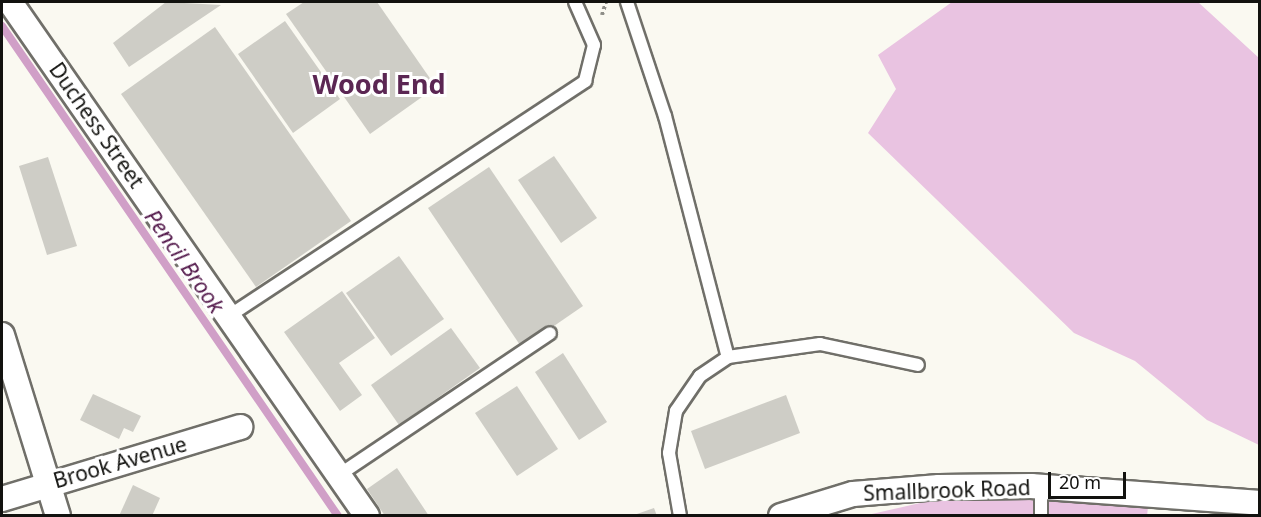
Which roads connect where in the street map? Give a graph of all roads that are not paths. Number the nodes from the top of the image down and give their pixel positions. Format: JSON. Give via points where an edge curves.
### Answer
{"nodes":[{"id":1,"x":10,"y":2,"type":"edge"},
{"id":2,"x":575,"y":2,"type":"edge"},
{"id":3,"x":627,"y":2,"type":"edge"},
{"id":4,"x":230,"y":316,"type":"junction"},
{"id":5,"x":550,"y":333,"type":"dead end"},
{"id":6,"x":2,"y":335,"type":"edge"},
{"id":7,"x":728,"y":357,"type":"junction"},
{"id":8,"x":918,"y":365,"type":"dead end"},
{"id":9,"x":240,"y":427,"type":"dead end"},
{"id":10,"x":339,"y":475,"type":"junction"},
{"id":11,"x":47,"y":483,"type":"junction"},
{"id":12,"x":1041,"y":487,"type":"junction"},
{"id":13,"x":2,"y":499,"type":"edge"},
{"id":14,"x":1260,"y":503,"type":"edge"},
{"id":15,"x":58,"y":516,"type":"edge"},
{"id":16,"x":367,"y":516,"type":"edge"},
{"id":17,"x":680,"y":516,"type":"edge"},
{"id":18,"x":781,"y":516,"type":"edge"},
{"id":19,"x":1041,"y":516,"type":"edge"}],
"edges":[{"from":1,"to":4,"type":"street","name":"Duchess Street"},
{"from":2,"to":4,"type":"lane","via":[[594,45],[585,81]]},
{"from":3,"to":7,"type":"lane","via":[[665,116]]},
{"from":4,"to":10,"type":"street","name":"Duchess Street"},
{"from":5,"to":10,"type":"lane"},
{"from":6,"to":11,"type":"street"},
{"from":7,"to":8,"type":"lane","via":[[820,344]]},
{"from":7,"to":17,"type":"lane","via":[[700,376],[676,411],[669,453]]},
{"from":9,"to":11,"type":"street","name":"Brook Avenue"},
{"from":10,"to":16,"type":"street","name":"Duchess Street"},
{"from":11,"to":13,"type":"street","name":"Brook Avenue"},
{"from":11,"to":15,"type":"street"},
{"from":12,"to":14,"type":"street","name":"Smallbrook Road"},
{"from":12,"to":18,"type":"street","name":"Smallbrook Road","via":[[853,494]]},
{"from":12,"to":19,"type":"lane"}]}
